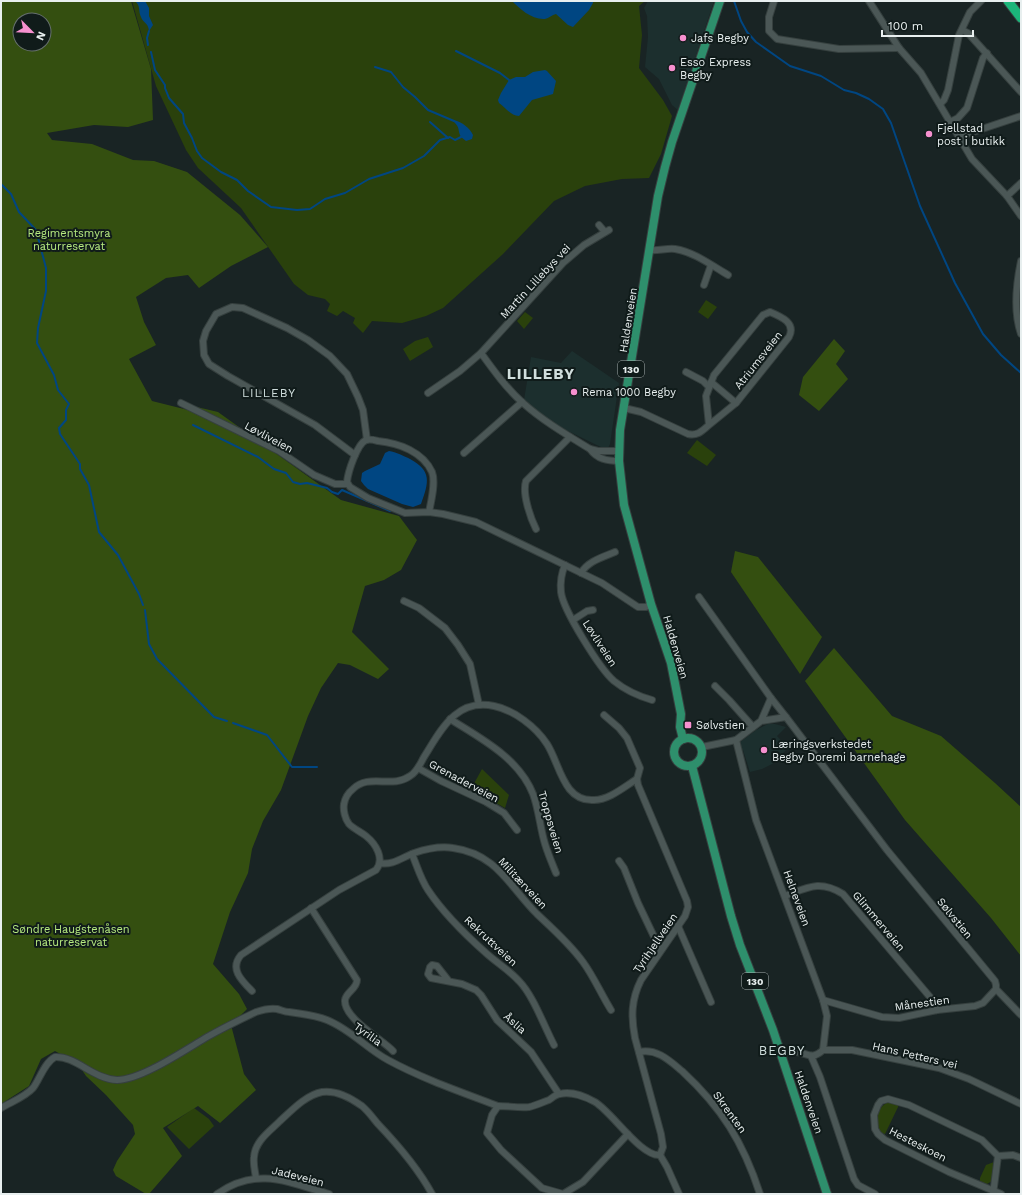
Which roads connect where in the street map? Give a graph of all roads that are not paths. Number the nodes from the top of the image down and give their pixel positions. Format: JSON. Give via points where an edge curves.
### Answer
{"nodes":[{"id":1,"x":720,"y":1,"type":"edge"},
{"id":2,"x":774,"y":1,"type":"edge"},
{"id":3,"x":869,"y":1,"type":"edge"},
{"id":4,"x":981,"y":1,"type":"edge"},
{"id":5,"x":1008,"y":1,"type":"edge"},
{"id":6,"x":1021,"y":18,"type":"edge"},
{"id":7,"x":962,"y":30,"type":"junction"},
{"id":8,"x":899,"y":48,"type":"junction"},
{"id":9,"x":988,"y":53,"type":"junction"},
{"id":10,"x":1021,"y":92,"type":"edge"},
{"id":11,"x":940,"y":104,"type":"junction"},
{"id":12,"x":1021,"y":116,"type":"edge"},
{"id":13,"x":950,"y":122,"type":"junction"},
{"id":14,"x":958,"y":137,"type":"junction"},
{"id":15,"x":1021,"y":182,"type":"edge"},
{"id":16,"x":1007,"y":196,"type":"junction"},
{"id":17,"x":1021,"y":216,"type":"edge"},
{"id":18,"x":599,"y":225,"type":"dead end"},
{"id":19,"x":650,"y":250,"type":"junction"},
{"id":20,"x":1021,"y":261,"type":"edge"},
{"id":21,"x":711,"y":265,"type":"junction"},
{"id":22,"x":728,"y":276,"type":"dead end"},
{"id":23,"x":704,"y":285,"type":"dead end"},
{"id":24,"x":1021,"y":334,"type":"edge"},
{"id":25,"x":481,"y":353,"type":"junction"},
{"id":26,"x":686,"y":372,"type":"dead end"},
{"id":27,"x":710,"y":384,"type":"junction"},
{"id":28,"x":428,"y":393,"type":"dead end"},
{"id":29,"x":522,"y":402,"type":"junction"},
{"id":30,"x":181,"y":403,"type":"dead end"},
{"id":31,"x":736,"y":403,"type":"junction"},
{"id":32,"x":624,"y":408,"type":"junction"},
{"id":33,"x":709,"y":425,"type":"junction"},
{"id":34,"x":570,"y":437,"type":"junction"},
{"id":35,"x":367,"y":440,"type":"junction"},
{"id":36,"x":590,"y":449,"type":"junction"},
{"id":37,"x":619,"y":451,"type":"junction"},
{"id":38,"x":464,"y":453,"type":"dead end"},
{"id":39,"x":355,"y":455,"type":"junction"},
{"id":40,"x":619,"y":461,"type":"junction"},
{"id":41,"x":347,"y":484,"type":"junction"},
{"id":42,"x":429,"y":512,"type":"junction"},
{"id":43,"x":536,"y":529,"type":"dead end"},
{"id":44,"x":615,"y":552,"type":"dead end"},
{"id":45,"x":565,"y":565,"type":"junction"},
{"id":46,"x":581,"y":573,"type":"junction"},
{"id":47,"x":699,"y":597,"type":"dead end"},
{"id":48,"x":404,"y":601,"type":"dead end"},
{"id":49,"x":652,"y":604,"type":"junction"},
{"id":50,"x":594,"y":610,"type":"dead end"},
{"id":51,"x":573,"y":620,"type":"junction"},
{"id":52,"x":715,"y":686,"type":"dead end"},
{"id":53,"x":771,"y":698,"type":"junction"},
{"id":54,"x":652,"y":700,"type":"dead end"},
{"id":55,"x":479,"y":705,"type":"junction"},
{"id":56,"x":604,"y":715,"type":"dead end"},
{"id":57,"x":786,"y":716,"type":"junction"},
{"id":58,"x":450,"y":719,"type":"junction"},
{"id":59,"x":761,"y":721,"type":"junction"},
{"id":60,"x":753,"y":727,"type":"junction"},
{"id":61,"x":683,"y":739,"type":"junction"},
{"id":62,"x":736,"y":740,"type":"junction"},
{"id":63,"x":702,"y":747,"type":"junction"},
{"id":64,"x":692,"y":766,"type":"junction"},
{"id":65,"x":418,"y":768,"type":"junction"},
{"id":66,"x":637,"y":779,"type":"junction"},
{"id":67,"x":517,"y":830,"type":"dead end"},
{"id":68,"x":412,"y":854,"type":"junction"},
{"id":69,"x":619,"y":861,"type":"dead end"},
{"id":70,"x":380,"y":863,"type":"junction"},
{"id":71,"x":556,"y":873,"type":"dead end"},
{"id":72,"x":786,"y":896,"type":"junction"},
{"id":73,"x":311,"y":908,"type":"junction"},
{"id":74,"x":678,"y":926,"type":"junction"},
{"id":75,"x":662,"y":949,"type":"junction"},
{"id":76,"x":448,"y":980,"type":"dead end"},
{"id":77,"x":996,"y":989,"type":"junction"},
{"id":78,"x":252,"y":991,"type":"dead end"},
{"id":79,"x":823,"y":1000,"type":"junction"},
{"id":80,"x":711,"y":1002,"type":"dead end"},
{"id":81,"x":611,"y":1010,"type":"dead end"},
{"id":82,"x":937,"y":1010,"type":"junction"},
{"id":83,"x":1021,"y":1015,"type":"edge"},
{"id":84,"x":554,"y":1045,"type":"dead end"},
{"id":85,"x":823,"y":1050,"type":"junction"},
{"id":86,"x":393,"y":1051,"type":"dead end"},
{"id":87,"x":639,"y":1052,"type":"junction"},
{"id":88,"x":781,"y":1054,"type":"junction"},
{"id":89,"x":811,"y":1056,"type":"junction"},
{"id":90,"x":559,"y":1094,"type":"junction"},
{"id":91,"x":1021,"y":1104,"type":"edge"},
{"id":92,"x":498,"y":1106,"type":"junction"},
{"id":93,"x":1,"y":1108,"type":"edge"},
{"id":94,"x":628,"y":1134,"type":"junction"},
{"id":95,"x":660,"y":1155,"type":"junction"},
{"id":96,"x":998,"y":1156,"type":"junction"},
{"id":97,"x":1021,"y":1158,"type":"edge"},
{"id":98,"x":256,"y":1178,"type":"junction"},
{"id":99,"x":993,"y":1192,"type":"edge"},
{"id":100,"x":218,"y":1194,"type":"edge"},
{"id":101,"x":329,"y":1194,"type":"edge"},
{"id":102,"x":432,"y":1194,"type":"edge"},
{"id":103,"x":679,"y":1194,"type":"edge"},
{"id":104,"x":760,"y":1194,"type":"edge"},
{"id":105,"x":827,"y":1194,"type":"edge"},
{"id":106,"x":875,"y":1194,"type":"edge"},
{"id":107,"x":1001,"y":1194,"type":"edge"}],
"edges":[{"from":1,"to":19,"type":"main road","name":"Haldenveien","number":"130","via":[[672,142],[658,196]]},
{"from":2,"to":8,"type":"street","via":[[769,17],[769,31],[777,39],[839,49]]},
{"from":3,"to":8,"type":"street"},
{"from":4,"to":7,"type":"street","via":[[970,12]]},
{"from":5,"to":6,"type":"highway"},
{"from":7,"to":9,"type":"street"},
{"from":7,"to":11,"type":"street","via":[[948,90]]},
{"from":8,"to":11,"type":"street","via":[[921,73]]},
{"from":9,"to":10,"type":"street"},
{"from":9,"to":13,"type":"street","via":[[983,58],[967,108]]},
{"from":11,"to":13,"type":"street"},
{"from":12,"to":14,"type":"street"},
{"from":13,"to":14,"type":"street"},
{"from":14,"to":16,"type":"street","via":[[972,159]]},
{"from":15,"to":16,"type":"street"},
{"from":16,"to":17,"type":"street"},
{"from":18,"to":25,"type":"street","name":"Martin Lillebys vei","via":[[607,231],[584,245],[563,263]]},
{"from":19,"to":21,"type":"street","via":[[679,250],[691,253]]},
{"from":19,"to":32,"type":"main road","name":"Haldenveien","number":"130"},
{"from":20,"to":24,"type":"street","via":[[1016,308]]},
{"from":21,"to":22,"type":"street"},
{"from":21,"to":23,"type":"street"},
{"from":25,"to":28,"type":"street","name":"Martin Lillebys vei"},
{"from":25,"to":29,"type":"street","via":[[502,382]]},
{"from":26,"to":27,"type":"street"},
{"from":27,"to":31,"type":"street","name":"Atriumsveien"},
{"from":27,"to":31,"type":"street","name":"Atriumsveien","via":[[714,375],[763,315],[770,312],[785,319],[791,328],[789,338]]},
{"from":27,"to":33,"type":"street","name":"Atriumsveien","via":[[706,396]]},
{"from":29,"to":34,"type":"street"},
{"from":29,"to":38,"type":"street"},
{"from":30,"to":41,"type":"street","name":"Løvliveien","via":[[279,451],[314,475],[336,484]]},
{"from":31,"to":33,"type":"street","name":"Atriumsveien"},
{"from":32,"to":33,"type":"street","name":"Atriumsveien","via":[[641,412],[688,434],[698,434]]},
{"from":32,"to":37,"type":"main road","name":"Haldenveien","number":"130"},
{"from":34,"to":36,"type":"street"},
{"from":34,"to":43,"type":"street","via":[[526,481],[526,499]]},
{"from":35,"to":39,"type":"street"},
{"from":35,"to":39,"type":"street","via":[[363,410],[358,397],[347,374],[330,356],[287,328],[244,308],[232,307],[216,314],[203,341],[204,355],[209,364],[316,425]]},
{"from":35,"to":42,"type":"street","via":[[389,442],[410,449],[425,461],[432,474]]},
{"from":36,"to":37,"type":"street"},
{"from":36,"to":40,"type":"street","via":[[594,455],[602,459]]},
{"from":37,"to":40,"type":"main road","name":"Haldenveien","number":"130"},
{"from":39,"to":41,"type":"street"},
{"from":40,"to":49,"type":"main road","name":"Haldenveien","number":"130","via":[[624,505]]},
{"from":41,"to":42,"type":"street","via":[[368,498],[405,513]]},
{"from":42,"to":45,"type":"street","via":[[476,522]]},
{"from":44,"to":46,"type":"street","via":[[588,564]]},
{"from":45,"to":46,"type":"street"},
{"from":45,"to":51,"type":"street","name":"Løvliveien","via":[[561,577],[561,593]]},
{"from":46,"to":49,"type":"street","via":[[611,588],[638,607]]},
{"from":47,"to":53,"type":"street","name":"Sølvstien"},
{"from":48,"to":55,"type":"street","via":[[419,608],[440,624],[455,640],[470,664]]},
{"from":49,"to":61,"type":"main road","name":"Haldenveien","number":"130","via":[[671,663]]},
{"from":50,"to":51,"type":"street","name":"Løvliveien","via":[[587,611]]},
{"from":51,"to":54,"type":"street","name":"Løvliveien","via":[[613,680],[626,690]]},
{"from":52,"to":60,"type":"street"},
{"from":53,"to":57,"type":"street","name":"Sølvstien"},
{"from":53,"to":59,"type":"street"},
{"from":55,"to":58,"type":"street","via":[[464,708]]},
{"from":55,"to":66,"type":"street","via":[[504,709],[532,728],[546,742],[570,791],[580,798],[593,801],[605,798]]},
{"from":56,"to":66,"type":"street","name":"Tyrihjellveien","via":[[627,738],[640,768]]},
{"from":57,"to":59,"type":"street"},
{"from":57,"to":77,"type":"street","name":"Sølvstien","via":[[887,850],[995,981]]},
{"from":58,"to":65,"type":"street"},
{"from":58,"to":71,"type":"street","name":"Troppsveien","via":[[503,754],[528,784],[536,801],[545,845]]},
{"from":59,"to":60,"type":"street"},
{"from":60,"to":62,"type":"street"},
{"from":61,"to":63,"type":"main road","via":[[694,739]]},
{"from":61,"to":64,"type":"main road","via":[[678,742],[674,753],[682,765]]},
{"from":62,"to":63,"type":"street"},
{"from":62,"to":72,"type":"street","name":"Helneveien","via":[[756,820]]},
{"from":63,"to":64,"type":"main road","via":[[702,756]]},
{"from":64,"to":88,"type":"main road","name":"Haldenveien","number":"130","via":[[731,916]]},
{"from":65,"to":67,"type":"street","name":"Grenaderveien","via":[[504,813]]},
{"from":65,"to":70,"type":"street","via":[[409,777],[398,781],[360,783],[346,798],[344,808],[347,821],[372,841]]},
{"from":66,"to":74,"type":"street","name":"Tyrihjellveien","via":[[687,901],[687,912]]},
{"from":68,"to":70,"type":"street","name":"Militærveien","via":[[389,864]]},
{"from":68,"to":81,"type":"street","name":"Militærveien","via":[[438,848],[452,848],[488,860],[583,962]]},
{"from":68,"to":84,"type":"street","name":"Rekruttveien","via":[[433,897],[469,937],[524,987]]},
{"from":69,"to":75,"type":"street"},
{"from":70,"to":73,"type":"street","via":[[376,870]]},
{"from":72,"to":79,"type":"street","name":"Helneveien"},
{"from":72,"to":82,"type":"street","name":"Glimmerveien","via":[[821,885],[843,894],[930,997]]},
{"from":73,"to":78,"type":"street","via":[[240,957],[237,973]]},
{"from":73,"to":86,"type":"street","via":[[357,979],[356,986],[346,997],[347,1008],[362,1027]]},
{"from":74,"to":75,"type":"street","name":"Tyrihjellveien"},
{"from":74,"to":80,"type":"street"},
{"from":75,"to":87,"type":"street","name":"Tyrihjellveien","via":[[641,980],[632,1006],[633,1026]]},
{"from":76,"to":90,"type":"street","name":"Åslia","via":[[476,990],[481,995],[497,1020],[532,1052]]},
{"from":77,"to":82,"type":"street","name":"Månestien","via":[[983,1003],[975,1006]]},
{"from":77,"to":83,"type":"street","name":"Sølvstien"},
{"from":79,"to":82,"type":"street","name":"Månestien","via":[[882,1017],[899,1018]]},
{"from":79,"to":85,"type":"street","name":"Helneveien","via":[[827,1016]]},
{"from":85,"to":89,"type":"street"},
{"from":85,"to":91,"type":"street","name":"Hans Petters vei","via":[[852,1050],[939,1068],[970,1079]]},
{"from":87,"to":95,"type":"street","name":"Tyrihjellveien","via":[[661,1134],[663,1147]]},
{"from":87,"to":104,"type":"street","name":"Skrenten","via":[[657,1053],[666,1057],[717,1108],[738,1141],[751,1167]]},
{"from":88,"to":89,"type":"street","via":[[798,1052]]},
{"from":88,"to":105,"type":"main road","name":"Haldenveien","number":"130"},
{"from":89,"to":106,"type":"street","via":[[854,1179],[858,1185]]},
{"from":90,"to":92,"type":"street","name":"Tyrilia","via":[[529,1107]]},
{"from":90,"to":94,"type":"street","via":[[585,1097],[596,1103]]},
{"from":92,"to":93,"type":"street","name":"Tyrilia","via":[[437,1083],[388,1060],[328,1020],[278,1009],[261,1010],[147,1071],[124,1079],[104,1078],[66,1059],[54,1057],[32,1089]]},
{"from":92,"to":94,"type":"street","via":[[492,1115],[488,1133],[501,1150],[542,1188],[563,1194],[583,1182]]},
{"from":94,"to":95,"type":"street","via":[[651,1154]]},
{"from":95,"to":103,"type":"street"},
{"from":96,"to":97,"type":"street","via":[[1013,1155]]},
{"from":96,"to":99,"type":"street"},
{"from":96,"to":99,"type":"street","name":"Hesteskoen","via":[[982,1140],[908,1105],[888,1099],[881,1101],[875,1110],[875,1129],[885,1140]]},
{"from":98,"to":100,"type":"street","name":"Jadeveien","via":[[230,1186]]},
{"from":98,"to":101,"type":"street","name":"Jadeveien","via":[[277,1179]]},
{"from":98,"to":102,"type":"street","via":[[254,1158],[261,1140],[296,1106],[315,1094],[324,1092],[341,1094],[363,1107],[395,1142]]},
{"from":99,"to":107,"type":"street","name":"Hesteskoen"}]}
